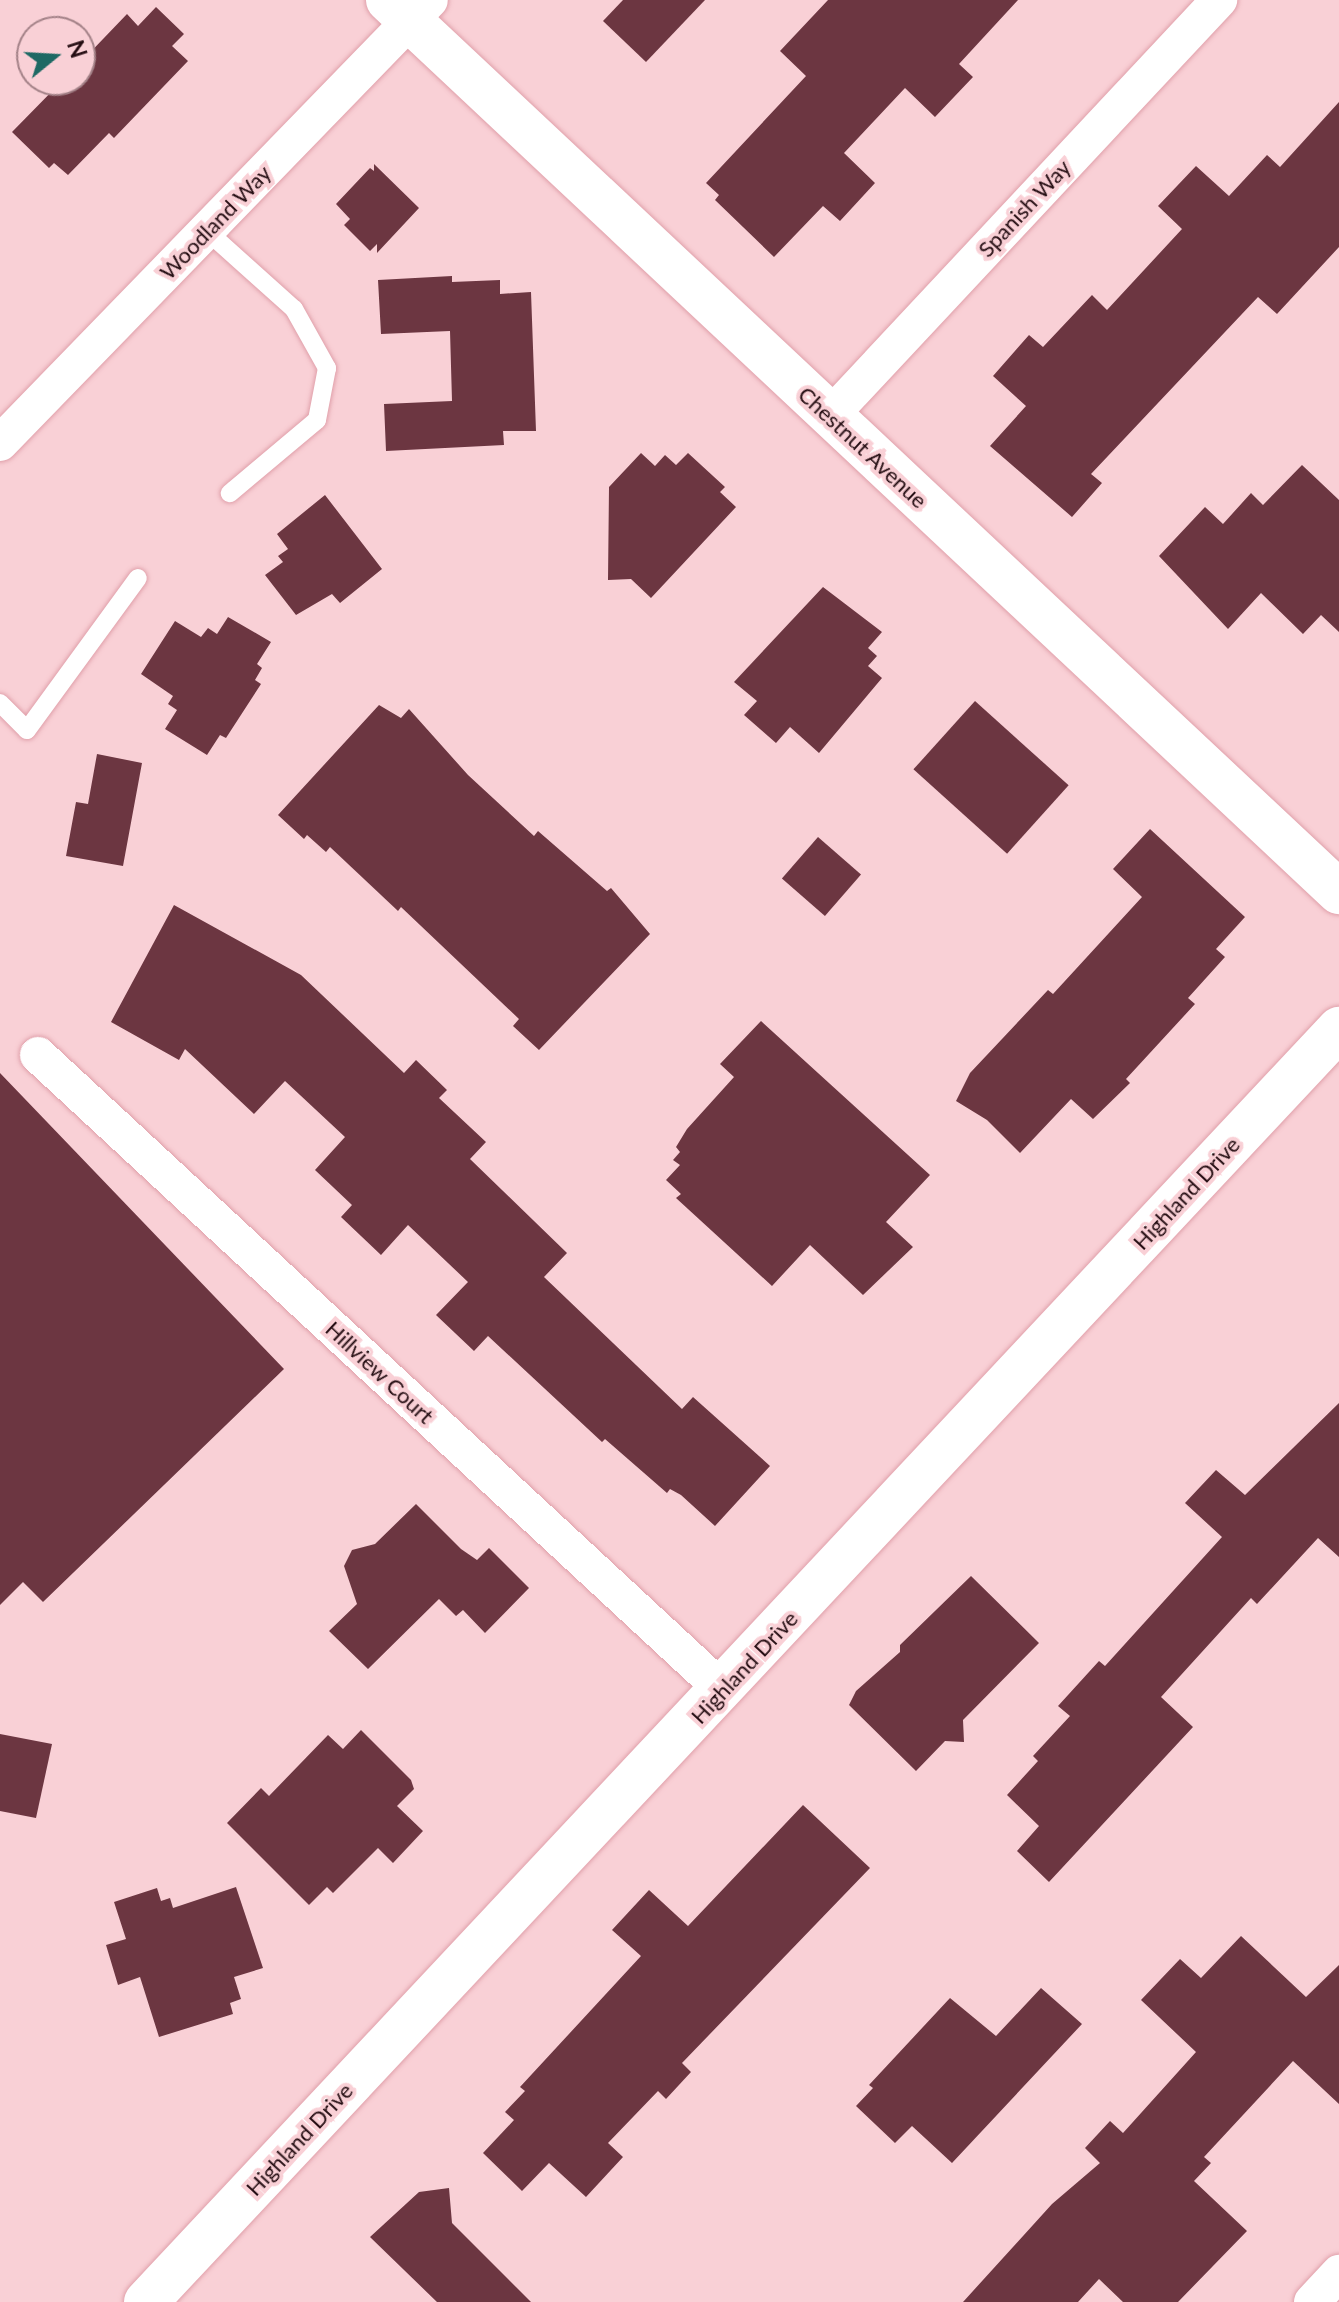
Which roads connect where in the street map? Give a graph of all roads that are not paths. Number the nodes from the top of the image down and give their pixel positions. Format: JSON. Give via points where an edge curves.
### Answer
{"nodes":[{"id":1,"x":1219,"y":0,"type":"edge"},
{"id":2,"x":410,"y":7,"type":"edge"},
{"id":3,"x":207,"y":231,"type":"junction"},
{"id":4,"x":830,"y":416,"type":"junction"},
{"id":5,"x":0,"y":443,"type":"edge"},
{"id":6,"x":230,"y":493,"type":"dead end"},
{"id":7,"x":138,"y":578,"type":"dead end"},
{"id":8,"x":0,"y":703,"type":"edge"},
{"id":9,"x":1339,"y":892,"type":"edge"},
{"id":10,"x":1339,"y":1029,"type":"edge"},
{"id":11,"x":38,"y":1055,"type":"dead end"},
{"id":12,"x":722,"y":1689,"type":"junction"},
{"id":13,"x":1339,"y":2273,"type":"edge"},
{"id":14,"x":146,"y":2302,"type":"edge"},
{"id":15,"x":1312,"y":2302,"type":"edge"}],
"edges":[{"from":1,"to":4,"type":"street","name":"Spanish Way"},
{"from":2,"to":3,"type":"street","name":"Woodland Way"},
{"from":2,"to":4,"type":"street","name":"Chestnut Avenue"},
{"from":3,"to":5,"type":"street","name":"Woodland Way"},
{"from":3,"to":6,"type":"lane","via":[[294,309],[327,368],[317,420]]},
{"from":4,"to":9,"type":"street","name":"Chestnut Avenue"},
{"from":7,"to":8,"type":"lane","via":[[27,730]]},
{"from":10,"to":12,"type":"street","name":"Highland Drive"},
{"from":11,"to":12,"type":"street","name":"Hillview Court"},
{"from":12,"to":14,"type":"street","name":"Highland Drive"},
{"from":13,"to":15,"type":"street"}]}
